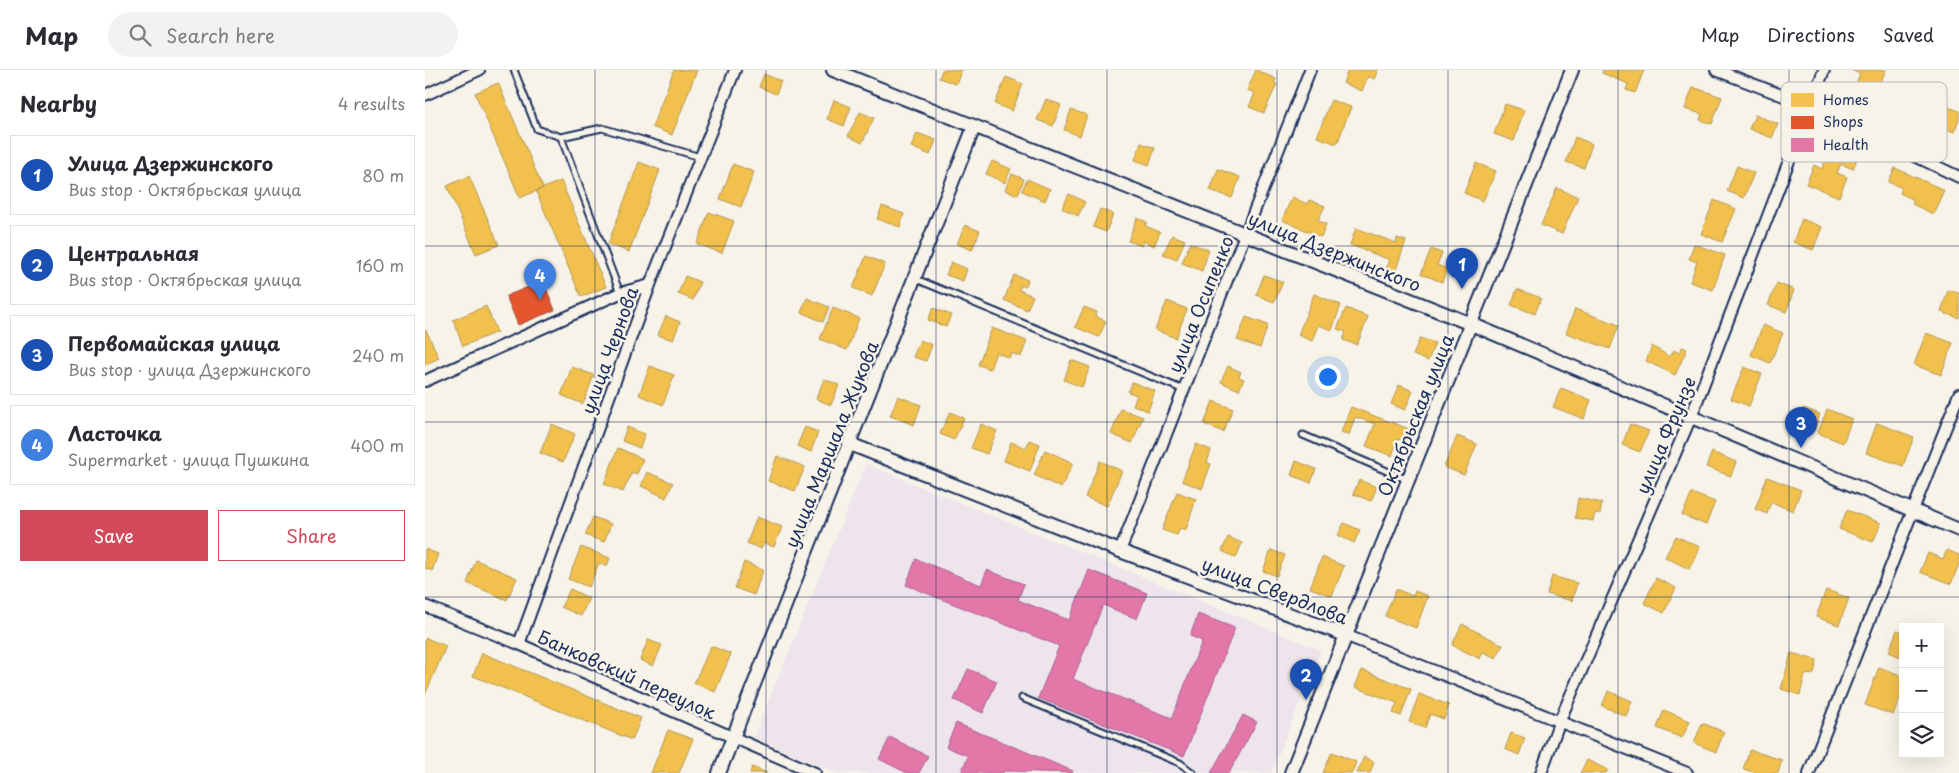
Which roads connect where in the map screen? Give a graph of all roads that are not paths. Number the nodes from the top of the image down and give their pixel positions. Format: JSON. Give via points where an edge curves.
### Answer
{"nodes":[{"id":1,"x":479,"y":70,"type":"edge"},
{"id":2,"x":514,"y":70,"type":"edge"},
{"id":3,"x":735,"y":70,"type":"edge"},
{"id":4,"x":833,"y":70,"type":"edge"},
{"id":5,"x":1310,"y":70,"type":"edge"},
{"id":6,"x":1572,"y":70,"type":"edge"},
{"id":7,"x":1717,"y":70,"type":"edge"},
{"id":8,"x":1824,"y":70,"type":"edge"},
{"id":9,"x":1819,"y":82,"type":"edge"},
{"id":10,"x":1781,"y":94,"type":"edge"},
{"id":11,"x":425,"y":95,"type":"edge"},
{"id":12,"x":974,"y":128,"type":"junction"},
{"id":13,"x":561,"y":137,"type":"junction"},
{"id":14,"x":700,"y":157,"type":"junction"},
{"id":15,"x":1789,"y":162,"type":"edge"},
{"id":16,"x":1928,"y":162,"type":"edge"},
{"id":17,"x":1959,"y":177,"type":"edge"},
{"id":18,"x":1245,"y":234,"type":"junction"},
{"id":19,"x":915,"y":279,"type":"junction"},
{"id":20,"x":650,"y":286,"type":"junction"},
{"id":21,"x":620,"y":293,"type":"junction"},
{"id":22,"x":1471,"y":324,"type":"junction"},
{"id":23,"x":425,"y":381,"type":"edge"},
{"id":24,"x":1184,"y":390,"type":"junction"},
{"id":25,"x":1959,"y":394,"type":"edge"},
{"id":26,"x":1691,"y":417,"type":"junction"},
{"id":27,"x":1303,"y":435,"type":"dead end"},
{"id":28,"x":850,"y":444,"type":"junction"},
{"id":29,"x":1407,"y":480,"type":"junction"},
{"id":30,"x":1913,"y":511,"type":"junction"},
{"id":31,"x":1959,"y":530,"type":"edge"},
{"id":32,"x":1120,"y":551,"type":"junction"},
{"id":33,"x":425,"y":606,"type":"edge"},
{"id":34,"x":1345,"y":635,"type":"junction"},
{"id":35,"x":519,"y":644,"type":"junction"},
{"id":36,"x":1022,"y":698,"type":"dead end"},
{"id":37,"x":1560,"y":720,"type":"junction"},
{"id":38,"x":733,"y":739,"type":"junction"},
{"id":39,"x":719,"y":773,"type":"edge"},
{"id":40,"x":815,"y":773,"type":"edge"},
{"id":41,"x":1193,"y":773,"type":"edge"},
{"id":42,"x":1291,"y":773,"type":"edge"},
{"id":43,"x":1541,"y":773,"type":"edge"},
{"id":44,"x":1687,"y":773,"type":"edge"},
{"id":45,"x":1809,"y":773,"type":"edge"}],
"edges":[{"from":1,"to":11,"type":"street"},
{"from":2,"to":13,"type":"lane","via":[[537,129]]},
{"from":3,"to":14,"type":"street","name":"улица Чернова"},
{"from":4,"to":12,"type":"street","name":"улица Дзержинского"},
{"from":5,"to":18,"type":"street","name":"улица Осипенко"},
{"from":6,"to":22,"type":"street","name":"Октябрьская улица"},
{"from":7,"to":10,"type":"street"},
{"from":8,"to":9,"type":"street"},
{"from":12,"to":18,"type":"street","name":"улица Дзержинского"},
{"from":12,"to":19,"type":"street","name":"улица Маршала Жукова"},
{"from":13,"to":14,"type":"lane","via":[[602,128]]},
{"from":13,"to":21,"type":"lane"},
{"from":14,"to":20,"type":"street","name":"улица Чернова"},
{"from":15,"to":26,"type":"street","name":"улица Фрунзе"},
{"from":16,"to":17,"type":"street"},
{"from":18,"to":22,"type":"street","name":"улица Дзержинского"},
{"from":18,"to":24,"type":"street","name":"улица Осипенко"},
{"from":19,"to":24,"type":"lane"},
{"from":19,"to":28,"type":"street","name":"улица Маршала Жукова"},
{"from":20,"to":21,"type":"street"},
{"from":20,"to":35,"type":"street","name":"улица Чернова"},
{"from":21,"to":23,"type":"street"},
{"from":22,"to":26,"type":"street","name":"улица Дзержинского"},
{"from":22,"to":29,"type":"street","name":"Октябрьская улица"},
{"from":24,"to":32,"type":"street","name":"улица Осипенко"},
{"from":25,"to":30,"type":"street"},
{"from":26,"to":30,"type":"street","name":"улица Дзержинского"},
{"from":26,"to":37,"type":"street","name":"улица Фрунзе"},
{"from":27,"to":29,"type":"lane"},
{"from":28,"to":32,"type":"street","name":"улица Свердлова"},
{"from":28,"to":38,"type":"street","name":"улица Маршала Жукова"},
{"from":29,"to":34,"type":"street","name":"Октябрьская улица"},
{"from":30,"to":31,"type":"street","name":"улица Дзержинского"},
{"from":30,"to":45,"type":"street"},
{"from":32,"to":34,"type":"street","name":"улица Свердлова"},
{"from":33,"to":35,"type":"street","name":"Банковский переулок"},
{"from":34,"to":37,"type":"street","name":"улица Свердлова"},
{"from":34,"to":42,"type":"street","name":"Октябрьская улица"},
{"from":35,"to":38,"type":"street","name":"Банковский переулок"},
{"from":36,"to":41,"type":"lane","via":[[1180,763]]},
{"from":37,"to":43,"type":"street","name":"улица Фрунзе"},
{"from":37,"to":44,"type":"street","name":"улица Свердлова"},
{"from":38,"to":39,"type":"street","name":"улица Маршала Жукова"},
{"from":38,"to":40,"type":"street","name":"Банковский переулок"}]}
